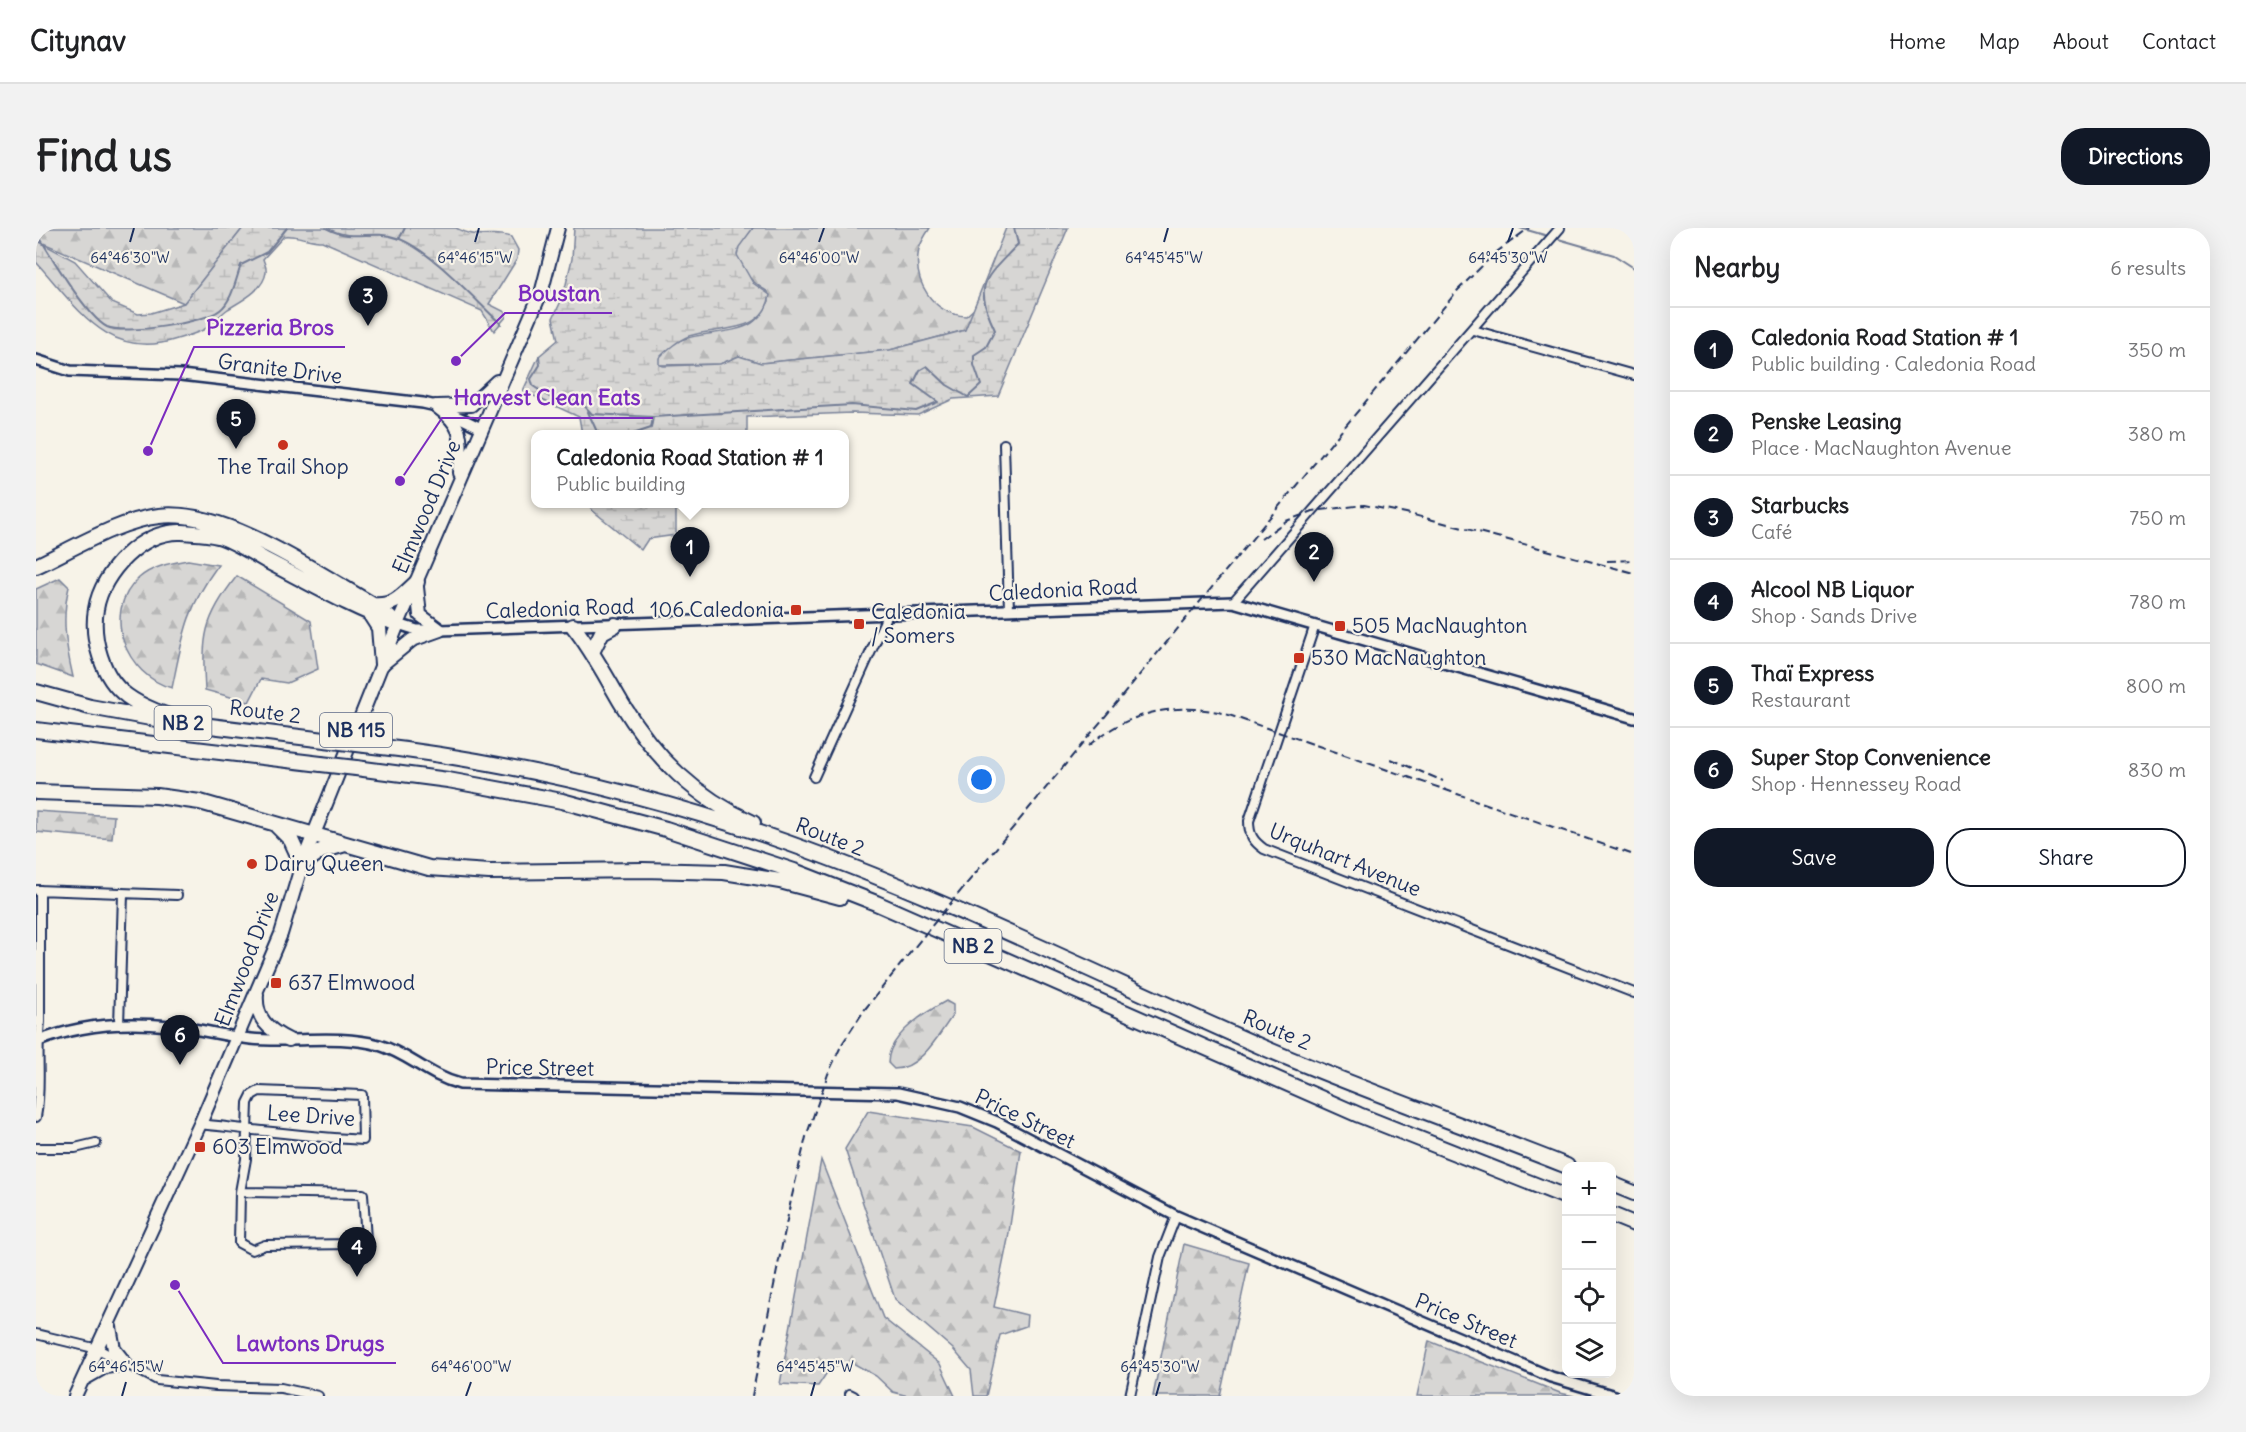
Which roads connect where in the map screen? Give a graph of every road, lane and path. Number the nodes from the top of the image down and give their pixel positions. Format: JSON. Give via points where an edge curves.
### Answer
{"nodes":[{"id":1,"x":558,"y":228,"type":"edge"},
{"id":2,"x":1560,"y":228,"type":"edge"},
{"id":3,"x":1473,"y":330,"type":"junction"},
{"id":4,"x":36,"y":360,"type":"edge"},
{"id":5,"x":504,"y":373,"type":"junction"},
{"id":6,"x":1634,"y":375,"type":"edge"},
{"id":7,"x":436,"y":406,"type":"junction"},
{"id":8,"x":481,"y":428,"type":"junction"},
{"id":9,"x":1004,"y":444,"type":"dead end"},
{"id":10,"x":458,"y":483,"type":"junction"},
{"id":11,"x":36,"y":566,"type":"edge"},
{"id":12,"x":417,"y":582,"type":"junction"},
{"id":13,"x":1233,"y":602,"type":"junction"},
{"id":14,"x":371,"y":609,"type":"junction"},
{"id":15,"x":1009,"y":610,"type":"junction"},
{"id":16,"x":887,"y":616,"type":"junction"},
{"id":17,"x":398,"y":624,"type":"junction"},
{"id":18,"x":615,"y":625,"type":"junction"},
{"id":19,"x":573,"y":626,"type":"junction"},
{"id":20,"x":1314,"y":628,"type":"junction"},
{"id":21,"x":440,"y":630,"type":"junction"},
{"id":22,"x":593,"y":650,"type":"junction"},
{"id":23,"x":382,"y":664,"type":"junction"},
{"id":24,"x":36,"y":692,"type":"edge"},
{"id":25,"x":1634,"y":718,"type":"edge"},
{"id":26,"x":194,"y":724,"type":"junction"},
{"id":27,"x":36,"y":730,"type":"edge"},
{"id":28,"x":814,"y":777,"type":"dead end"},
{"id":29,"x":36,"y":792,"type":"edge"},
{"id":30,"x":276,"y":824,"type":"junction"},
{"id":31,"x":313,"y":836,"type":"junction"},
{"id":32,"x":343,"y":845,"type":"junction"},
{"id":33,"x":822,"y":857,"type":"junction"},
{"id":34,"x":302,"y":864,"type":"junction"},
{"id":35,"x":38,"y":890,"type":"edge"},
{"id":36,"x":123,"y":894,"type":"junction"},
{"id":37,"x":177,"y":895,"type":"dead end"},
{"id":38,"x":914,"y":921,"type":"junction"},
{"id":39,"x":257,"y":990,"type":"junction"},
{"id":40,"x":1634,"y":993,"type":"edge"},
{"id":41,"x":119,"y":1025,"type":"junction"},
{"id":42,"x":238,"y":1036,"type":"junction"},
{"id":43,"x":289,"y":1040,"type":"junction"},
{"id":44,"x":36,"y":1042,"type":"edge"},
{"id":45,"x":36,"y":1117,"type":"edge"},
{"id":46,"x":200,"y":1124,"type":"junction"},
{"id":47,"x":247,"y":1130,"type":"junction"},
{"id":48,"x":96,"y":1143,"type":"dead end"},
{"id":49,"x":36,"y":1148,"type":"edge"},
{"id":50,"x":1562,"y":1165,"type":"edge"},
{"id":51,"x":1616,"y":1186,"type":"edge"},
{"id":52,"x":240,"y":1192,"type":"junction"},
{"id":53,"x":1634,"y":1193,"type":"edge"},
{"id":54,"x":1562,"y":1195,"type":"edge"},
{"id":55,"x":1176,"y":1216,"type":"junction"},
{"id":56,"x":1614,"y":1216,"type":"edge"},
{"id":57,"x":1634,"y":1224,"type":"edge"},
{"id":58,"x":110,"y":1322,"type":"junction"},
{"id":59,"x":36,"y":1334,"type":"edge"},
{"id":60,"x":98,"y":1349,"type":"junction"},
{"id":61,"x":126,"y":1364,"type":"junction"},
{"id":62,"x":83,"y":1380,"type":"junction"},
{"id":63,"x":75,"y":1396,"type":"edge"},
{"id":64,"x":318,"y":1396,"type":"edge"},
{"id":65,"x":1130,"y":1396,"type":"edge"},
{"id":66,"x":1615,"y":1396,"type":"edge"}],
"edges":[{"from":1,"to":5,"type":"main road","name":"Elmwood Drive","number":"NB 115","via":[[542,290]]},
{"from":2,"to":3,"type":"street"},
{"from":3,"to":6,"type":"street"},
{"from":3,"to":13,"type":"street"},
{"from":4,"to":7,"type":"street","name":"Granite Drive","via":[[70,371],[181,375]]},
{"from":5,"to":7,"type":"main road","via":[[472,404],[455,408]]},
{"from":5,"to":8,"type":"main road","name":"Elmwood Drive","number":"NB 115"},
{"from":7,"to":8,"type":"street","name":"Granite Drive"},
{"from":7,"to":10,"type":"main road","via":[[454,419],[459,431]]},
{"from":8,"to":10,"type":"main road","name":"Elmwood Drive","number":"NB 115"},
{"from":9,"to":15,"type":"street"},
{"from":10,"to":12,"type":"main road","name":"Elmwood Drive","number":"NB 115"},
{"from":11,"to":14,"type":"highway","via":[[121,527],[159,516],[197,517],[250,536]]},
{"from":12,"to":14,"type":"highway","via":[[395,603]]},
{"from":12,"to":17,"type":"main road","name":"Elmwood Drive","number":"NB 115"},
{"from":12,"to":21,"type":"main road","via":[[420,615]]},
{"from":13,"to":15,"type":"street","name":"Caledonia Road"},
{"from":13,"to":20,"type":"street","name":"Caledonia Road"},
{"from":14,"to":17,"type":"highway"},
{"from":14,"to":23,"type":"highway","via":[[379,628]]},
{"from":14,"to":26,"type":"highway","via":[[219,536],[179,532],[149,539],[112,572],[96,609],[97,647],[107,672],[126,696]]},
{"from":15,"to":16,"type":"street","name":"Caledonia Road"},
{"from":16,"to":18,"type":"street","name":"Caledonia Road"},
{"from":16,"to":28,"type":"street"},
{"from":17,"to":21,"type":"street","name":"Caledonia Road","via":[[417,630]]},
{"from":17,"to":23,"type":"main road","name":"Elmwood Drive","number":"NB 115"},
{"from":18,"to":19,"type":"street","name":"Caledonia Road"},
{"from":18,"to":22,"type":"highway","via":[[602,632]]},
{"from":19,"to":21,"type":"street","name":"Caledonia Road"},
{"from":19,"to":22,"type":"highway"},
{"from":20,"to":25,"type":"street","name":"Caledonia Road"},
{"from":20,"to":40,"type":"street","name":"Urquhart Avenue","via":[[1248,821],[1254,842]]},
{"from":21,"to":23,"type":"main road","via":[[411,640]]},
{"from":22,"to":33,"type":"highway","via":[[630,716],[678,776],[718,806]]},
{"from":23,"to":31,"type":"main road","name":"Elmwood Drive","number":"NB 115"},
{"from":24,"to":26,"type":"highway","name":"Route 2","number":"NB 2","via":[[133,716]]},
{"from":26,"to":33,"type":"highway","name":"Route 2","number":"NB 2","bridge":true,"via":[[456,757],[570,779],[719,820]]},
{"from":27,"to":38,"type":"highway","name":"Route 2","number":"NB 2","bridge":true,"via":[[488,786],[605,812],[773,863]]},
{"from":29,"to":30,"type":"highway","via":[[178,798]]},
{"from":30,"to":31,"type":"highway"},
{"from":30,"to":34,"type":"highway","via":[[291,840]]},
{"from":31,"to":32,"type":"highway"},
{"from":31,"to":34,"type":"main road","name":"Elmwood Drive","number":"NB 115"},
{"from":32,"to":34,"type":"highway","via":[[321,851]]},
{"from":32,"to":38,"type":"highway","via":[[403,863],[453,871],[688,871],[756,876],[807,887]]},
{"from":33,"to":50,"type":"highway","name":"Route 2","number":"NB 2","via":[[1274,1051]]},
{"from":34,"to":39,"type":"main road","name":"Elmwood Drive","number":"NB 115","via":[[281,934]]},
{"from":35,"to":36,"type":"street"},
{"from":35,"to":44,"type":"street","via":[[40,1022]]},
{"from":36,"to":37,"type":"street"},
{"from":36,"to":41,"type":"street"},
{"from":38,"to":54,"type":"highway","name":"Route 2","number":"NB 2","via":[[1359,1115]]},
{"from":39,"to":42,"type":"main road","name":"Elmwood Drive","number":"NB 115"},
{"from":39,"to":43,"type":"main road","via":[[258,1008],[265,1025]]},
{"from":41,"to":42,"type":"street","name":"Price Street","via":[[169,1026]]},
{"from":41,"to":44,"type":"street","name":"Price Street","via":[[88,1025]]},
{"from":42,"to":43,"type":"street","name":"Price Street"},
{"from":42,"to":46,"type":"main road","name":"Elmwood Drive","number":"NB 115"},
{"from":43,"to":55,"type":"street","name":"Price Street","via":[[377,1045],[399,1052],[442,1080],[460,1084],[898,1093],[960,1107],[997,1122]]},
{"from":44,"to":45,"type":"street"},
{"from":46,"to":47,"type":"street"},
{"from":46,"to":58,"type":"main road","name":"Elmwood Drive","number":"NB 115"},
{"from":47,"to":47,"type":"street","name":"Lee Drive","via":[[248,1103],[259,1091],[362,1095],[363,1140]]},
{"from":47,"to":52,"type":"street"},
{"from":48,"to":49,"type":"street","via":[[75,1148]]},
{"from":51,"to":53,"type":"highway"},
{"from":52,"to":52,"type":"street","via":[[239,1243],[252,1250],[265,1245],[360,1244],[366,1239],[363,1194]]},
{"from":55,"to":65,"type":"street","via":[[1161,1257]]},
{"from":55,"to":66,"type":"street","name":"Price Street","via":[[1551,1377]]},
{"from":56,"to":57,"type":"highway"},
{"from":58,"to":60,"type":"main road","name":"Elmwood Drive","number":"NB 115"},
{"from":58,"to":61,"type":"main road","via":[[111,1342]]},
{"from":59,"to":60,"type":"street"},
{"from":60,"to":61,"type":"street"},
{"from":60,"to":62,"type":"main road","name":"Elmwood Drive","number":"NB 115"},
{"from":61,"to":62,"type":"main road","via":[[105,1367]]},
{"from":61,"to":64,"type":"street","via":[[157,1380],[281,1388]]},
{"from":62,"to":63,"type":"main road","name":"Elmwood Drive","number":"NB 115"}]}
